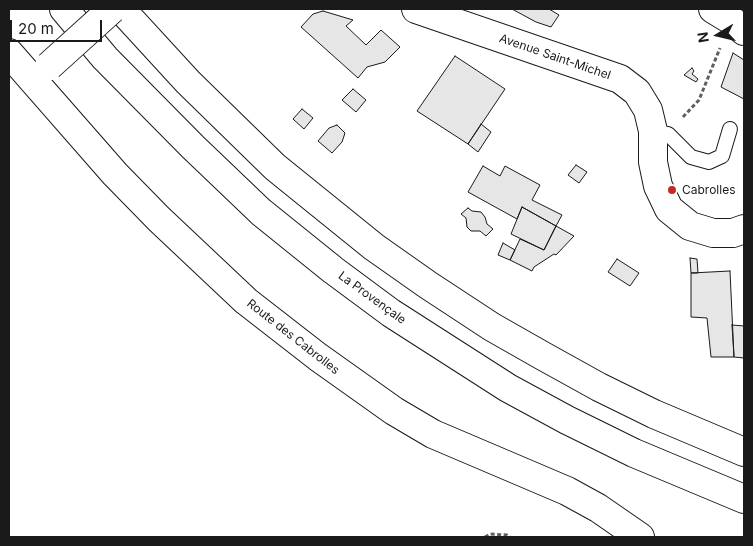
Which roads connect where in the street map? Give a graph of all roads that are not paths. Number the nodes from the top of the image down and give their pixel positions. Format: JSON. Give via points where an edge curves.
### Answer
{"nodes":[{"id":1,"x":64,"y":9,"type":"edge"},
{"id":2,"x":112,"y":9,"type":"edge"},
{"id":3,"x":121,"y":9,"type":"edge"},
{"id":4,"x":416,"y":9,"type":"edge"},
{"id":5,"x":9,"y":53,"type":"edge"},
{"id":6,"x":41,"y":73,"type":"junction"},
{"id":7,"x":730,"y":129,"type":"dead end"},
{"id":8,"x":660,"y":132,"type":"junction"},
{"id":9,"x":744,"y":228,"type":"edge"},
{"id":10,"x":744,"y":452,"type":"edge"},
{"id":11,"x":744,"y":499,"type":"edge"},
{"id":12,"x":640,"y":537,"type":"edge"}],
"edges":[{"from":1,"to":11,"type":"main road","name":"La Provençale","via":[[105,58],[261,212],[391,313],[508,388],[567,420],[634,454]]},
{"from":2,"to":6,"type":"main road","bridge":true},
{"from":3,"to":10,"type":"main road","via":[[188,82],[275,167],[374,247],[436,290],[543,356],[654,414]]},
{"from":4,"to":8,"type":"main road","name":"Avenue Saint-Michel","via":[[620,79],[637,92]]},
{"from":5,"to":6,"type":"main road","name":"Route des Cabrolles"},
{"from":6,"to":12,"type":"main road","name":"Route des Cabrolles","via":[[115,174],[246,301],[318,357],[394,411],[433,434],[566,491]]},
{"from":7,"to":8,"type":"lane","via":[[722,156],[709,162],[691,157]]},
{"from":8,"to":9,"type":"main road","name":"Avenue Saint-Michel","via":[[652,162],[658,186],[670,209],[690,226],[713,233],[733,233]]}]}
